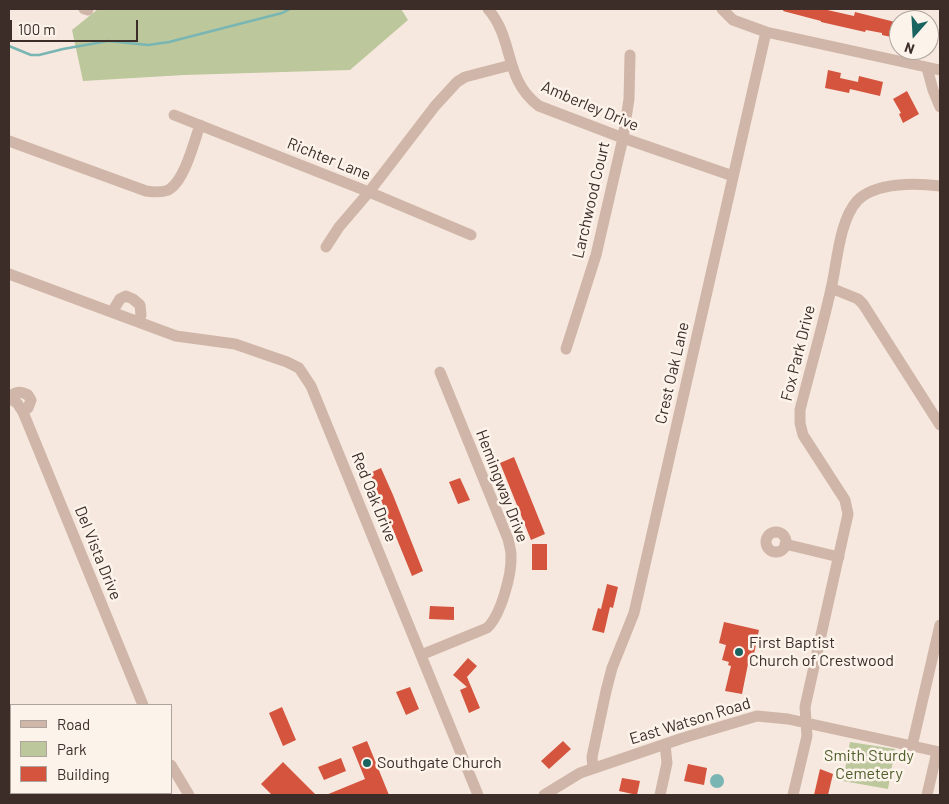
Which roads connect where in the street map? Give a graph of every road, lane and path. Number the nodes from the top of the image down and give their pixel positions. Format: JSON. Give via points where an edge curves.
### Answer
{"nodes":[{"id":1,"x":488,"y":9,"type":"edge"},
{"id":2,"x":722,"y":9,"type":"edge"},
{"id":3,"x":766,"y":32,"type":"junction"},
{"id":4,"x":630,"y":54,"type":"dead end"},
{"id":5,"x":511,"y":65,"type":"junction"},
{"id":6,"x":927,"y":68,"type":"junction"},
{"id":7,"x":940,"y":70,"type":"edge"},
{"id":8,"x":940,"y":107,"type":"edge"},
{"id":9,"x":174,"y":115,"type":"dead end"},
{"id":10,"x":200,"y":125,"type":"junction"},
{"id":11,"x":623,"y":138,"type":"junction"},
{"id":12,"x":9,"y":141,"type":"edge"},
{"id":13,"x":733,"y":176,"type":"junction"},
{"id":14,"x":940,"y":186,"type":"edge"},
{"id":15,"x":369,"y":192,"type":"junction"},
{"id":16,"x":471,"y":235,"type":"dead end"},
{"id":17,"x":326,"y":248,"type":"dead end"},
{"id":18,"x":9,"y":274,"type":"edge"},
{"id":19,"x":832,"y":288,"type":"junction"},
{"id":20,"x":112,"y":312,"type":"junction"},
{"id":21,"x":138,"y":322,"type":"junction"},
{"id":22,"x":566,"y":349,"type":"dead end"},
{"id":23,"x":440,"y":372,"type":"dead end"},
{"id":24,"x":9,"y":398,"type":"edge"},
{"id":25,"x":940,"y":426,"type":"edge"},
{"id":26,"x":785,"y":544,"type":"dead end"},
{"id":27,"x":839,"y":557,"type":"junction"},
{"id":28,"x":940,"y":625,"type":"edge"},
{"id":29,"x":421,"y":655,"type":"junction"},
{"id":30,"x":143,"y":704,"type":"edge"},
{"id":31,"x":806,"y":722,"type":"junction"},
{"id":32,"x":666,"y":744,"type":"junction"},
{"id":33,"x":912,"y":746,"type":"junction"},
{"id":34,"x":939,"y":752,"type":"edge"},
{"id":35,"x":172,"y":766,"type":"edge"},
{"id":36,"x":593,"y":768,"type":"junction"},
{"id":37,"x":189,"y":795,"type":"edge"},
{"id":38,"x":478,"y":795,"type":"edge"},
{"id":39,"x":544,"y":795,"type":"edge"},
{"id":40,"x":660,"y":795,"type":"edge"},
{"id":41,"x":793,"y":795,"type":"edge"},
{"id":42,"x":927,"y":795,"type":"edge"}],
"edges":[{"from":1,"to":5,"type":"street","name":"Amberley Drive","via":[[502,32]]},
{"from":2,"to":3,"type":"street","via":[[733,20]]},
{"from":3,"to":6,"type":"street"},
{"from":3,"to":13,"type":"street","name":"Crest Oak Lane"},
{"from":4,"to":11,"type":"street","name":"Larchwood Court","via":[[630,99]]},
{"from":5,"to":11,"type":"street","name":"Amberley Drive","via":[[521,89],[539,106]]},
{"from":5,"to":15,"type":"street","via":[[457,82]]},
{"from":6,"to":7,"type":"street"},
{"from":6,"to":8,"type":"street"},
{"from":9,"to":10,"type":"street","name":"Richter Lane"},
{"from":10,"to":12,"type":"street","via":[[178,181],[170,189],[152,192]]},
{"from":10,"to":15,"type":"street","name":"Richter Lane"},
{"from":11,"to":13,"type":"street","name":"Amberley Drive"},
{"from":11,"to":22,"type":"street","name":"Larchwood Court","via":[[596,255]]},
{"from":13,"to":36,"type":"street","name":"Crest Oak Lane","via":[[634,613],[606,691],[592,757]]},
{"from":14,"to":19,"type":"street","name":"Fox Park Drive","via":[[909,184],[886,187],[857,201],[843,230]]},
{"from":15,"to":16,"type":"street","name":"Richter Lane"},
{"from":15,"to":17,"type":"street"},
{"from":18,"to":20,"type":"street","name":"Red Oak Drive"},
{"from":19,"to":25,"type":"street","via":[[858,299],[862,304]]},
{"from":19,"to":27,"type":"street","name":"Fox Park Drive","via":[[800,410],[800,423],[803,435],[845,500],[848,514]]},
{"from":20,"to":21,"type":"street","name":"Red Oak Drive"},
{"from":20,"to":21,"type":"street","via":[[120,299],[126,296],[134,299],[140,305]]},
{"from":21,"to":29,"type":"street","name":"Red Oak Drive","via":[[176,336],[235,344],[299,368],[311,386]]},
{"from":23,"to":29,"type":"street","name":"Hemingway Drive","via":[[508,539],[511,554],[503,597],[492,623],[487,628]]},
{"from":24,"to":30,"type":"street","name":"Del Vista Drive","via":[[23,412]]},
{"from":26,"to":27,"type":"street"},
{"from":27,"to":31,"type":"street","name":"Fox Park Drive","via":[[805,707]]},
{"from":28,"to":33,"type":"street"},
{"from":29,"to":38,"type":"street","name":"Red Oak Drive"},
{"from":31,"to":32,"type":"street","name":"East Watson Road","via":[[757,716]]},
{"from":31,"to":33,"type":"street","name":"East Watson Road"},
{"from":31,"to":41,"type":"street","name":"Fox Park Drive","via":[[807,736]]},
{"from":32,"to":36,"type":"street","name":"East Watson Road"},
{"from":32,"to":40,"type":"street","via":[[667,763]]},
{"from":33,"to":34,"type":"street","name":"East Watson Road"},
{"from":34,"to":42,"type":"street"},
{"from":35,"to":37,"type":"street"},
{"from":36,"to":39,"type":"street","name":"East Watson Road"}]}
